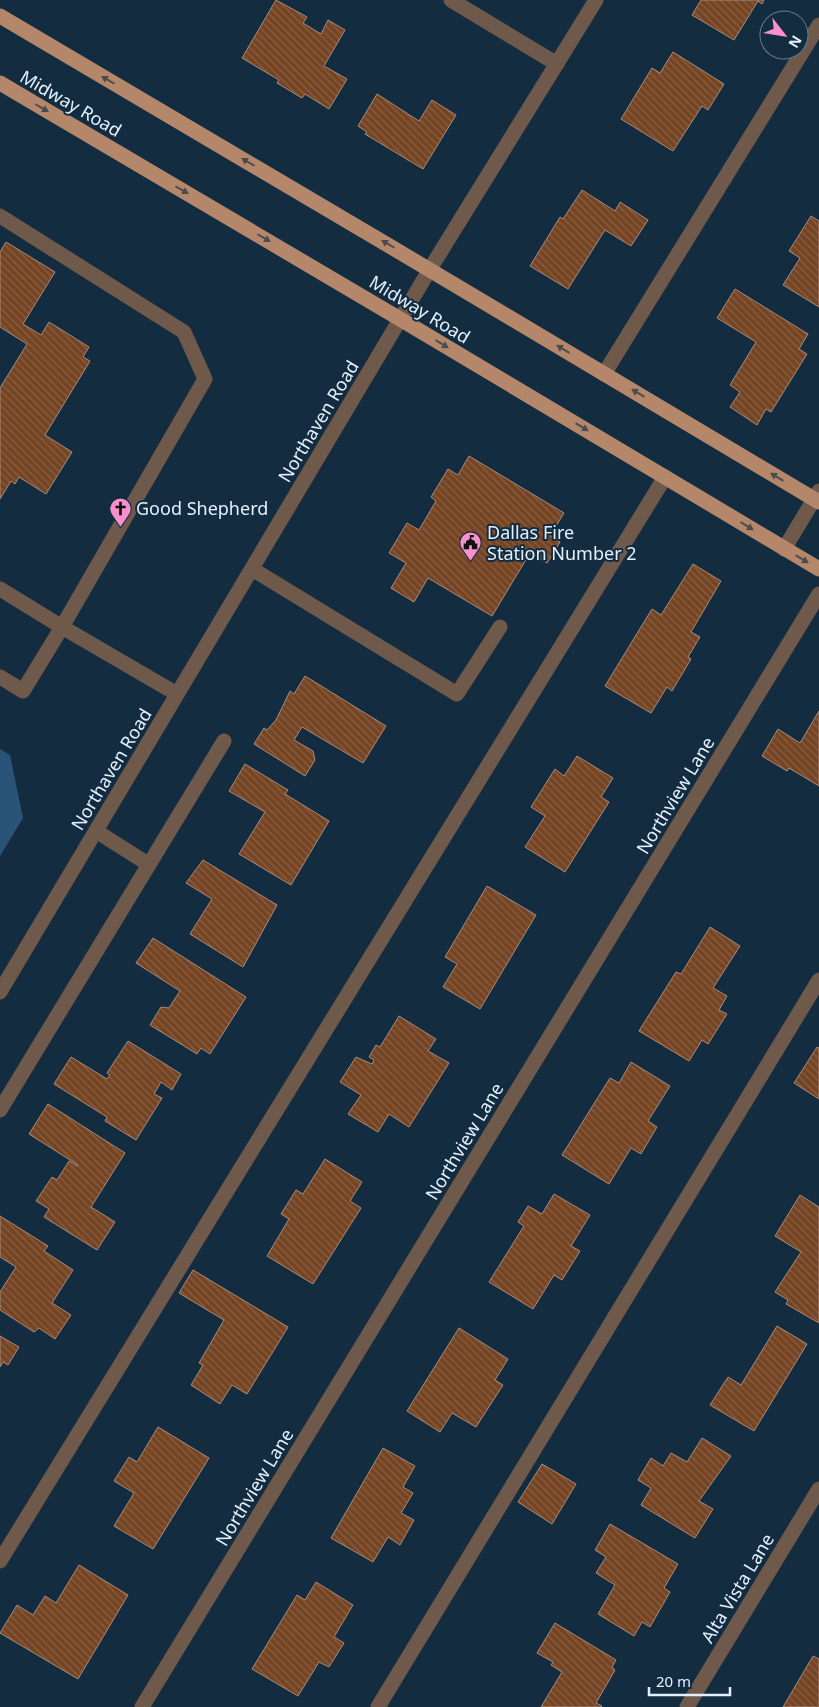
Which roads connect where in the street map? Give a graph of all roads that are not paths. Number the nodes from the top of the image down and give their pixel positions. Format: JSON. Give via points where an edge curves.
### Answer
{"nodes":[{"id":1,"x":451,"y":0,"type":"edge"},
{"id":2,"x":596,"y":0,"type":"edge"},
{"id":3,"x":0,"y":16,"type":"edge"},
{"id":4,"x":819,"y":24,"type":"edge"},
{"id":5,"x":557,"y":64,"type":"junction"},
{"id":6,"x":0,"y":83,"type":"edge"},
{"id":7,"x":0,"y":216,"type":"edge"},
{"id":8,"x":430,"y":269,"type":"junction"},
{"id":9,"x":400,"y":319,"type":"junction"},
{"id":10,"x":604,"y":374,"type":"junction"},
{"id":11,"x":664,"y":477,"type":"junction"},
{"id":12,"x":818,"y":497,"type":"edge"},
{"id":13,"x":784,"y":549,"type":"junction"},
{"id":14,"x":252,"y":569,"type":"junction"},
{"id":15,"x":819,"y":570,"type":"edge"},
{"id":16,"x":0,"y":588,"type":"edge"},
{"id":17,"x":819,"y":594,"type":"edge"},
{"id":18,"x":62,"y":627,"type":"junction"},
{"id":19,"x":500,"y":627,"type":"dead end"},
{"id":20,"x":0,"y":677,"type":"edge"},
{"id":21,"x":177,"y":694,"type":"junction"},
{"id":22,"x":224,"y":741,"type":"dead end"},
{"id":23,"x":96,"y":831,"type":"junction"},
{"id":24,"x":148,"y":864,"type":"junction"},
{"id":25,"x":819,"y":980,"type":"edge"},
{"id":26,"x":0,"y":992,"type":"edge"},
{"id":27,"x":0,"y":1110,"type":"edge"},
{"id":28,"x":819,"y":1489,"type":"edge"},
{"id":29,"x":0,"y":1561,"type":"edge"},
{"id":30,"x":142,"y":1707,"type":"edge"},
{"id":31,"x":378,"y":1707,"type":"edge"},
{"id":32,"x":687,"y":1707,"type":"edge"}],
"edges":[{"from":1,"to":5,"type":"street"},
{"from":2,"to":5,"type":"street","name":"Northaven Road"},
{"from":8,"to":3,"type":"main road","one_way":true},
{"from":4,"to":10,"type":"street"},
{"from":5,"to":8,"type":"street","name":"Northaven Road"},
{"from":6,"to":9,"type":"main road","name":"Midway Road","one_way":true},
{"from":7,"to":18,"type":"street","via":[[184,332],[205,379]]},
{"from":8,"to":9,"type":"street","name":"Northaven Road"},
{"from":10,"to":8,"type":"main road","one_way":true},
{"from":9,"to":11,"type":"main road","name":"Midway Road","one_way":true},
{"from":9,"to":14,"type":"street","name":"Northaven Road"},
{"from":12,"to":10,"type":"main road","one_way":true},
{"from":11,"to":13,"type":"main road","name":"Midway Road","one_way":true},
{"from":11,"to":29,"type":"street"},
{"from":12,"to":13,"type":"street"},
{"from":13,"to":15,"type":"main road","name":"Midway Road","one_way":true},
{"from":14,"to":19,"type":"street","via":[[457,694]]},
{"from":14,"to":21,"type":"street","name":"Northaven Road"},
{"from":16,"to":18,"type":"street"},
{"from":17,"to":30,"type":"street","name":"Northview Lane"},
{"from":18,"to":20,"type":"street","via":[[22,691]]},
{"from":18,"to":21,"type":"street"},
{"from":21,"to":23,"type":"street","name":"Northaven Road"},
{"from":22,"to":24,"type":"street"},
{"from":23,"to":24,"type":"street"},
{"from":23,"to":26,"type":"street","name":"Northaven Road"},
{"from":24,"to":27,"type":"street"},
{"from":25,"to":31,"type":"street"},
{"from":28,"to":32,"type":"street","name":"Alta Vista Lane"}]}
